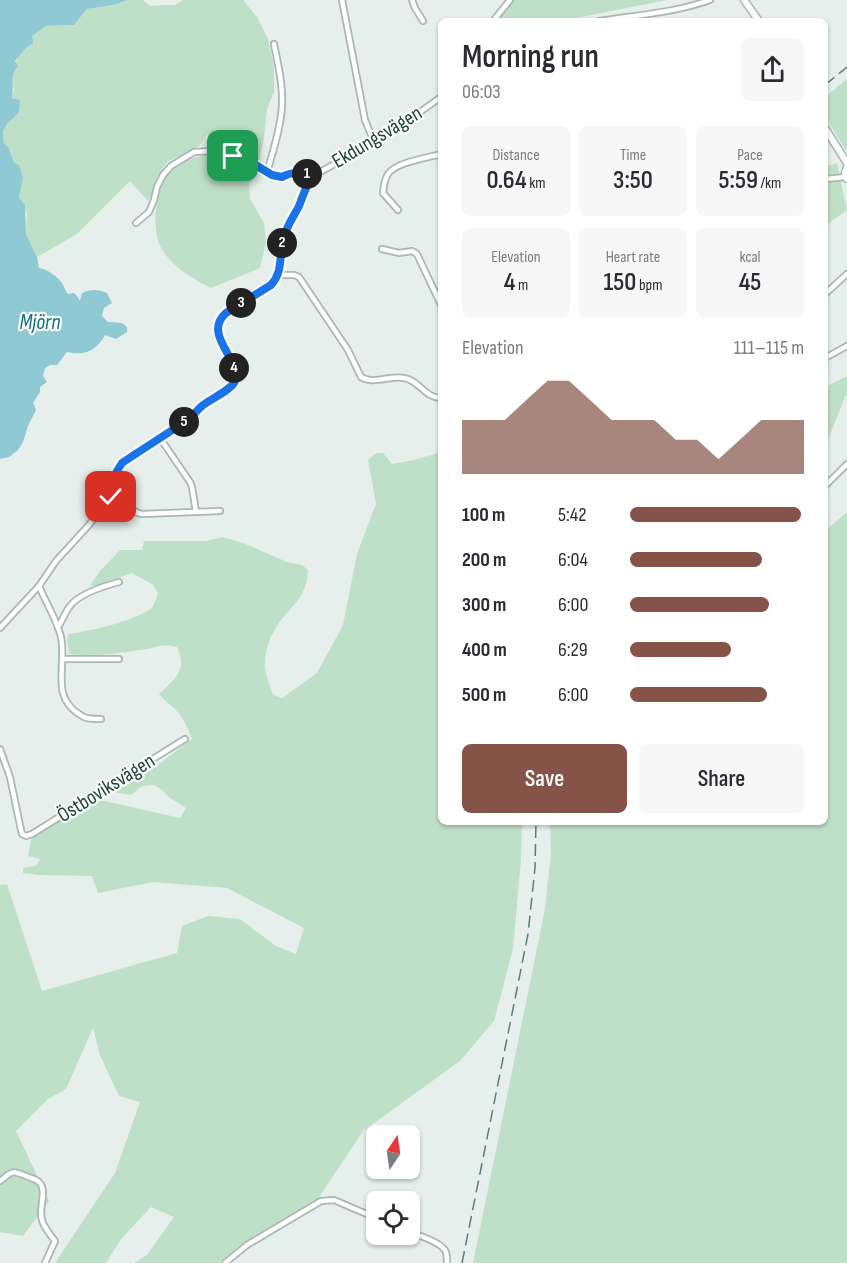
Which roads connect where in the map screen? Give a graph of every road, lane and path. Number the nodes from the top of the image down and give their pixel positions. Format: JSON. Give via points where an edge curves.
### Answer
{"nodes":[{"id":1,"x":342,"y":0,"type":"edge"},
{"id":2,"x":412,"y":0,"type":"edge"},
{"id":3,"x":510,"y":0,"type":"edge"},
{"id":4,"x":710,"y":0,"type":"edge"},
{"id":5,"x":744,"y":0,"type":"edge"},
{"id":6,"x":495,"y":18,"type":"edge"},
{"id":7,"x":628,"y":18,"type":"edge"},
{"id":8,"x":757,"y":18,"type":"edge"},
{"id":9,"x":423,"y":21,"type":"dead end"},
{"id":10,"x":274,"y":44,"type":"dead end"},
{"id":11,"x":438,"y":99,"type":"edge"},
{"id":12,"x":828,"y":133,"type":"edge"},
{"id":13,"x":374,"y":142,"type":"junction"},
{"id":14,"x":438,"y":155,"type":"edge"},
{"id":15,"x":847,"y":165,"type":"edge"},
{"id":16,"x":267,"y":172,"type":"junction"},
{"id":17,"x":313,"y":176,"type":"junction"},
{"id":18,"x":846,"y":178,"type":"edge"},
{"id":19,"x":828,"y":179,"type":"edge"},
{"id":20,"x":398,"y":210,"type":"dead end"},
{"id":21,"x":136,"y":223,"type":"dead end"},
{"id":22,"x":382,"y":249,"type":"dead end"},
{"id":23,"x":279,"y":274,"type":"junction"},
{"id":24,"x":847,"y":274,"type":"edge"},
{"id":25,"x":828,"y":291,"type":"edge"},
{"id":26,"x":438,"y":299,"type":"edge"},
{"id":27,"x":847,"y":346,"type":"edge"},
{"id":28,"x":828,"y":356,"type":"edge"},
{"id":29,"x":438,"y":398,"type":"edge"},
{"id":30,"x":160,"y":438,"type":"junction"},
{"id":31,"x":847,"y":464,"type":"edge"},
{"id":32,"x":828,"y":483,"type":"edge"},
{"id":33,"x":111,"y":497,"type":"junction"},
{"id":34,"x":220,"y":511,"type":"dead end"},
{"id":35,"x":196,"y":512,"type":"junction"},
{"id":36,"x":119,"y":582,"type":"dead end"},
{"id":37,"x":39,"y":586,"type":"junction"},
{"id":38,"x":0,"y":618,"type":"edge"},
{"id":39,"x":6,"y":621,"type":"junction"},
{"id":40,"x":58,"y":627,"type":"junction"},
{"id":41,"x":0,"y":628,"type":"edge"},
{"id":42,"x":63,"y":659,"type":"junction"},
{"id":43,"x":119,"y":659,"type":"dead end"},
{"id":44,"x":101,"y":719,"type":"dead end"},
{"id":45,"x":185,"y":739,"type":"dead end"},
{"id":46,"x":0,"y":749,"type":"edge"},
{"id":47,"x":0,"y":1181,"type":"edge"},
{"id":48,"x":366,"y":1214,"type":"edge"},
{"id":49,"x":420,"y":1236,"type":"edge"},
{"id":50,"x":45,"y":1263,"type":"edge"},
{"id":51,"x":225,"y":1263,"type":"edge"},
{"id":52,"x":447,"y":1263,"type":"edge"}],
"edges":[{"from":1,"to":13,"type":"street","via":[[365,120]]},
{"from":2,"to":9,"type":"street"},
{"from":3,"to":6,"type":"street"},
{"from":4,"to":7,"type":"street","via":[[657,15]]},
{"from":5,"to":8,"type":"street"},
{"from":10,"to":16,"type":"street","via":[[282,104]]},
{"from":11,"to":13,"type":"street","name":"Ekdungsvägen"},
{"from":12,"to":15,"type":"street"},
{"from":13,"to":17,"type":"street","name":"Ekdungsvägen"},
{"from":14,"to":20,"type":"street","name":"Ekdungsvägen","via":[[389,172],[383,193]]},
{"from":15,"to":18,"type":"street"},
{"from":16,"to":17,"type":"street","via":[[282,177],[300,173]]},
{"from":16,"to":21,"type":"street","via":[[233,156],[194,152],[163,175],[149,212]]},
{"from":17,"to":23,"type":"street","via":[[283,238]]},
{"from":18,"to":19,"type":"street"},
{"from":22,"to":26,"type":"street","via":[[417,254]]},
{"from":23,"to":29,"type":"street","via":[[299,277],[348,350],[361,377],[404,378]]},
{"from":23,"to":30,"type":"street","via":[[271,285],[226,313],[218,325],[236,371],[235,382]]},
{"from":24,"to":25,"type":"street"},
{"from":27,"to":28,"type":"street"},
{"from":30,"to":33,"type":"street","via":[[119,466]]},
{"from":30,"to":35,"type":"street","via":[[190,482]]},
{"from":31,"to":32,"type":"street"},
{"from":33,"to":35,"type":"street","via":[[142,514]]},
{"from":33,"to":37,"type":"street"},
{"from":34,"to":35,"type":"street"},
{"from":36,"to":40,"type":"street","via":[[72,603]]},
{"from":37,"to":39,"type":"street"},
{"from":37,"to":40,"type":"street"},
{"from":38,"to":39,"type":"street"},
{"from":39,"to":41,"type":"street"},
{"from":40,"to":42,"type":"street"},
{"from":42,"to":43,"type":"street"},
{"from":42,"to":44,"type":"street","via":[[61,681],[65,701],[86,718]]},
{"from":45,"to":46,"type":"street","name":"Östboviksvägen","via":[[26,836],[22,834]]},
{"from":47,"to":50,"type":"street","via":[[16,1172],[38,1181],[42,1188],[42,1220],[55,1241]]},
{"from":48,"to":51,"type":"street","via":[[334,1200],[321,1201],[247,1245]]},
{"from":49,"to":52,"type":"street","via":[[443,1247]]}]}
